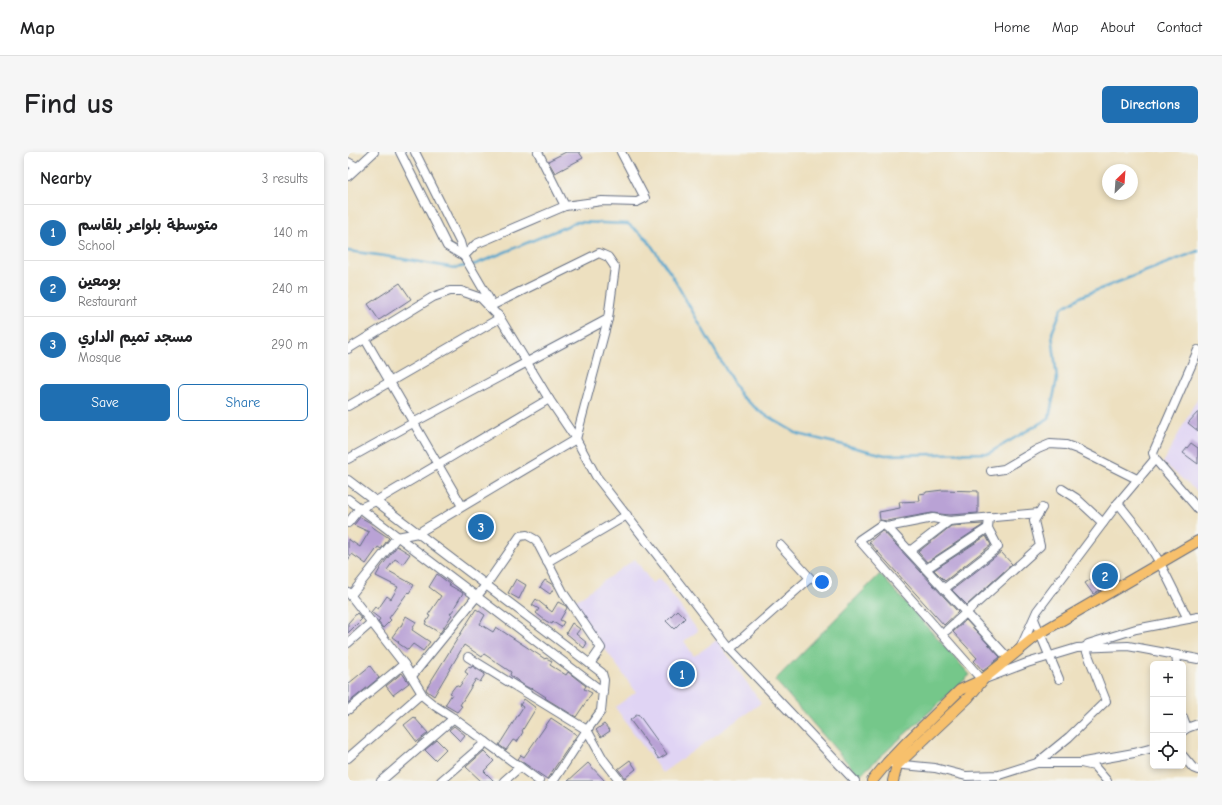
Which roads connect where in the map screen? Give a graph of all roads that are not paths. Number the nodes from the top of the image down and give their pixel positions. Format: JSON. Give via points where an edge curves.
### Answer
{"nodes":[{"id":1,"x":374,"y":152,"type":"edge"},
{"id":2,"x":400,"y":152,"type":"edge"},
{"id":3,"x":415,"y":152,"type":"edge"},
{"id":4,"x":538,"y":152,"type":"edge"},
{"id":5,"x":621,"y":152,"type":"edge"},
{"id":6,"x":348,"y":162,"type":"edge"},
{"id":7,"x":357,"y":167,"type":"junction"},
{"id":8,"x":348,"y":176,"type":"edge"},
{"id":9,"x":565,"y":206,"type":"junction"},
{"id":10,"x":464,"y":256,"type":"junction"},
{"id":11,"x":491,"y":306,"type":"junction"},
{"id":12,"x":500,"y":318,"type":"junction"},
{"id":13,"x":608,"y":319,"type":"junction"},
{"id":14,"x":365,"y":339,"type":"junction"},
{"id":15,"x":348,"y":349,"type":"edge"},
{"id":16,"x":1198,"y":350,"type":"edge"},
{"id":17,"x":526,"y":362,"type":"junction"},
{"id":18,"x":390,"y":382,"type":"junction"},
{"id":19,"x":549,"y":399,"type":"junction"},
{"id":20,"x":348,"y":406,"type":"edge"},
{"id":21,"x":413,"y":423,"type":"junction"},
{"id":22,"x":576,"y":439,"type":"junction"},
{"id":23,"x":348,"y":459,"type":"edge"},
{"id":24,"x":1155,"y":459,"type":"junction"},
{"id":25,"x":437,"y":464,"type":"junction"},
{"id":26,"x":991,"y":471,"type":"dead end"},
{"id":27,"x":348,"y":480,"type":"edge"},
{"id":28,"x":1139,"y":480,"type":"junction"},
{"id":29,"x":1062,"y":489,"type":"dead end"},
{"id":30,"x":348,"y":499,"type":"edge"},
{"id":31,"x":376,"y":501,"type":"junction"},
{"id":32,"x":1118,"y":503,"type":"junction"},
{"id":33,"x":462,"y":506,"type":"junction"},
{"id":34,"x":360,"y":508,"type":"junction"},
{"id":35,"x":1198,"y":509,"type":"edge"},
{"id":36,"x":627,"y":515,"type":"junction"},
{"id":37,"x":989,"y":517,"type":"junction"},
{"id":38,"x":949,"y":521,"type":"junction"},
{"id":39,"x":348,"y":523,"type":"edge"},
{"id":40,"x":1103,"y":523,"type":"junction"},
{"id":41,"x":887,"y":527,"type":"junction"},
{"id":42,"x":988,"y":528,"type":"junction"},
{"id":43,"x":418,"y":533,"type":"junction"},
{"id":44,"x":397,"y":537,"type":"junction"},
{"id":45,"x":1198,"y":541,"type":"edge"},
{"id":46,"x":780,"y":545,"type":"dead end"},
{"id":47,"x":910,"y":551,"type":"junction"},
{"id":48,"x":547,"y":562,"type":"junction"},
{"id":49,"x":1160,"y":563,"type":"junction"},
{"id":50,"x":926,"y":569,"type":"junction"},
{"id":51,"x":486,"y":585,"type":"junction"},
{"id":52,"x":944,"y":589,"type":"junction"},
{"id":53,"x":350,"y":593,"type":"edge"},
{"id":54,"x":477,"y":596,"type":"junction"},
{"id":55,"x":966,"y":613,"type":"junction"},
{"id":56,"x":1198,"y":617,"type":"edge"},
{"id":57,"x":1034,"y":619,"type":"junction"},
{"id":58,"x":1188,"y":619,"type":"junction"},
{"id":59,"x":372,"y":622,"type":"junction"},
{"id":60,"x":947,"y":630,"type":"dead end"},
{"id":61,"x":1040,"y":633,"type":"junction"},
{"id":62,"x":348,"y":643,"type":"edge"},
{"id":63,"x":1081,"y":648,"type":"junction"},
{"id":64,"x":730,"y":649,"type":"junction"},
{"id":65,"x":1020,"y":649,"type":"junction"},
{"id":66,"x":1176,"y":655,"type":"junction"},
{"id":67,"x":1050,"y":656,"type":"junction"},
{"id":68,"x":468,"y":657,"type":"dead end"},
{"id":69,"x":1008,"y":658,"type":"junction"},
{"id":70,"x":1198,"y":659,"type":"edge"},
{"id":71,"x":1177,"y":661,"type":"edge"},
{"id":72,"x":404,"y":664,"type":"junction"},
{"id":73,"x":590,"y":664,"type":"junction"},
{"id":74,"x":412,"y":676,"type":"junction"},
{"id":75,"x":1059,"y":679,"type":"dead end"},
{"id":76,"x":982,"y":680,"type":"junction"},
{"id":77,"x":603,"y":692,"type":"junction"},
{"id":78,"x":422,"y":694,"type":"junction"},
{"id":79,"x":348,"y":710,"type":"edge"},
{"id":80,"x":454,"y":718,"type":"junction"},
{"id":81,"x":1198,"y":724,"type":"edge"},
{"id":82,"x":1186,"y":729,"type":"edge"},
{"id":83,"x":587,"y":730,"type":"junction"},
{"id":84,"x":486,"y":742,"type":"junction"},
{"id":85,"x":1150,"y":749,"type":"edge"},
{"id":86,"x":348,"y":758,"type":"edge"},
{"id":87,"x":1186,"y":760,"type":"edge"},
{"id":88,"x":887,"y":763,"type":"junction"},
{"id":89,"x":1037,"y":763,"type":"junction"},
{"id":90,"x":1081,"y":763,"type":"junction"},
{"id":91,"x":897,"y":765,"type":"junction"},
{"id":92,"x":520,"y":767,"type":"junction"},
{"id":93,"x":1198,"y":770,"type":"edge"},
{"id":94,"x":381,"y":781,"type":"edge"},
{"id":95,"x":441,"y":781,"type":"edge"},
{"id":96,"x":504,"y":781,"type":"edge"},
{"id":97,"x":539,"y":781,"type":"edge"},
{"id":98,"x":552,"y":781,"type":"edge"},
{"id":99,"x":620,"y":781,"type":"edge"},
{"id":100,"x":855,"y":781,"type":"edge"},
{"id":101,"x":872,"y":781,"type":"edge"},
{"id":102,"x":893,"y":781,"type":"edge"},
{"id":103,"x":1107,"y":781,"type":"edge"}],
"edges":[{"from":1,"to":7,"type":"street"},
{"from":2,"to":10,"type":"street","via":[[447,246]]},
{"from":3,"to":10,"type":"street","via":[[460,242]]},
{"from":4,"to":9,"type":"street"},
{"from":5,"to":9,"type":"street","via":[[645,198],[637,202],[602,201]]},
{"from":6,"to":7,"type":"street"},
{"from":7,"to":8,"type":"street"},
{"from":9,"to":10,"type":"street","via":[[476,244]]},
{"from":10,"to":11,"type":"street"},
{"from":11,"to":12,"type":"street"},
{"from":11,"to":13,"type":"street","via":[[599,253],[608,257],[615,267]]},
{"from":11,"to":14,"type":"street","via":[[481,298],[461,291],[450,291],[432,297]]},
{"from":12,"to":17,"type":"street"},
{"from":12,"to":18,"type":"street"},
{"from":13,"to":17,"type":"street"},
{"from":13,"to":22,"type":"street"},
{"from":14,"to":15,"type":"street"},
{"from":14,"to":18,"type":"street"},
{"from":16,"to":24,"type":"street","via":[[1153,453]]},
{"from":17,"to":19,"type":"street"},
{"from":17,"to":21,"type":"street"},
{"from":18,"to":20,"type":"street"},
{"from":18,"to":21,"type":"street"},
{"from":19,"to":22,"type":"street"},
{"from":19,"to":25,"type":"street"},
{"from":21,"to":23,"type":"street"},
{"from":21,"to":25,"type":"street"},
{"from":22,"to":33,"type":"street"},
{"from":22,"to":36,"type":"street","via":[[596,476]]},
{"from":24,"to":28,"type":"street"},
{"from":24,"to":35,"type":"street"},
{"from":25,"to":31,"type":"street"},
{"from":25,"to":33,"type":"street"},
{"from":26,"to":28,"type":"street","via":[[1004,469],[1050,444],[1077,449]]},
{"from":27,"to":31,"type":"street"},
{"from":28,"to":32,"type":"street"},
{"from":29,"to":40,"type":"street","via":[[1076,498]]},
{"from":30,"to":34,"type":"street"},
{"from":31,"to":34,"type":"street"},
{"from":31,"to":43,"type":"street"},
{"from":32,"to":40,"type":"street"},
{"from":32,"to":49,"type":"street","via":[[1141,532]]},
{"from":33,"to":43,"type":"street"},
{"from":34,"to":39,"type":"street"},
{"from":34,"to":44,"type":"street"},
{"from":36,"to":48,"type":"street"},
{"from":36,"to":64,"type":"street"},
{"from":37,"to":38,"type":"street"},
{"from":37,"to":42,"type":"street"},
{"from":37,"to":55,"type":"street","via":[[1040,510],[1034,521],[1040,546]]},
{"from":38,"to":41,"type":"street","via":[[933,518]]},
{"from":38,"to":47,"type":"street"},
{"from":40,"to":57,"type":"street","via":[[1037,611]]},
{"from":41,"to":47,"type":"street"},
{"from":41,"to":76,"type":"street","via":[[881,525],[859,540]]},
{"from":42,"to":50,"type":"street"},
{"from":42,"to":52,"type":"street","via":[[998,547]]},
{"from":43,"to":44,"type":"street"},
{"from":43,"to":51,"type":"street"},
{"from":44,"to":53,"type":"street"},
{"from":44,"to":54,"type":"street"},
{"from":45,"to":49,"type":"main road"},
{"from":46,"to":64,"type":"street","via":[[810,578]]},
{"from":47,"to":50,"type":"street"},
{"from":48,"to":51,"type":"street","via":[[536,540],[527,535],[520,536]]},
{"from":48,"to":73,"type":"street","via":[[564,594],[601,648]]},
{"from":49,"to":58,"type":"street"},
{"from":49,"to":61,"type":"main road"},
{"from":50,"to":52,"type":"street"},
{"from":51,"to":54,"type":"street"},
{"from":51,"to":73,"type":"street"},
{"from":52,"to":55,"type":"street"},
{"from":53,"to":59,"type":"street"},
{"from":54,"to":74,"type":"street"},
{"from":54,"to":77,"type":"street"},
{"from":55,"to":60,"type":"street"},
{"from":55,"to":69,"type":"street"},
{"from":56,"to":58,"type":"street"},
{"from":57,"to":61,"type":"street"},
{"from":57,"to":65,"type":"street"},
{"from":58,"to":63,"type":"street","via":[[1136,629]]},
{"from":59,"to":62,"type":"street"},
{"from":59,"to":72,"type":"street"},
{"from":61,"to":65,"type":"main road"},
{"from":61,"to":67,"type":"street"},
{"from":63,"to":66,"type":"street","via":[[1128,646]]},
{"from":63,"to":67,"type":"street"},
{"from":63,"to":89,"type":"street","via":[[1106,700],[1069,737]]},
{"from":64,"to":100,"type":"street"},
{"from":65,"to":69,"type":"main road"},
{"from":66,"to":70,"type":"street"},
{"from":66,"to":71,"type":"street"},
{"from":67,"to":75,"type":"street"},
{"from":67,"to":76,"type":"street"},
{"from":68,"to":83,"type":"street"},
{"from":69,"to":76,"type":"main road"},
{"from":72,"to":74,"type":"street"},
{"from":72,"to":79,"type":"street"},
{"from":73,"to":77,"type":"street","via":[[602,674]]},
{"from":74,"to":78,"type":"street"},
{"from":76,"to":88,"type":"main road","via":[[960,690]]},
{"from":76,"to":91,"type":"main road","via":[[968,698]]},
{"from":77,"to":83,"type":"street","via":[[601,711]]},
{"from":78,"to":80,"type":"street"},
{"from":78,"to":86,"type":"street"},
{"from":80,"to":84,"type":"street"},
{"from":80,"to":94,"type":"street"},
{"from":81,"to":82,"type":"street"},
{"from":83,"to":98,"type":"street"},
{"from":83,"to":99,"type":"street","via":[[603,759]]},
{"from":84,"to":92,"type":"street"},
{"from":84,"to":95,"type":"street"},
{"from":85,"to":90,"type":"street"},
{"from":87,"to":93,"type":"street"},
{"from":88,"to":91,"type":"street"},
{"from":88,"to":101,"type":"main road"},
{"from":89,"to":90,"type":"street"},
{"from":89,"to":91,"type":"street","via":[[999,775],[973,776],[935,768]]},
{"from":90,"to":103,"type":"street","via":[[1094,766]]},
{"from":91,"to":102,"type":"main road"},
{"from":92,"to":96,"type":"street"},
{"from":92,"to":97,"type":"street"}]}
